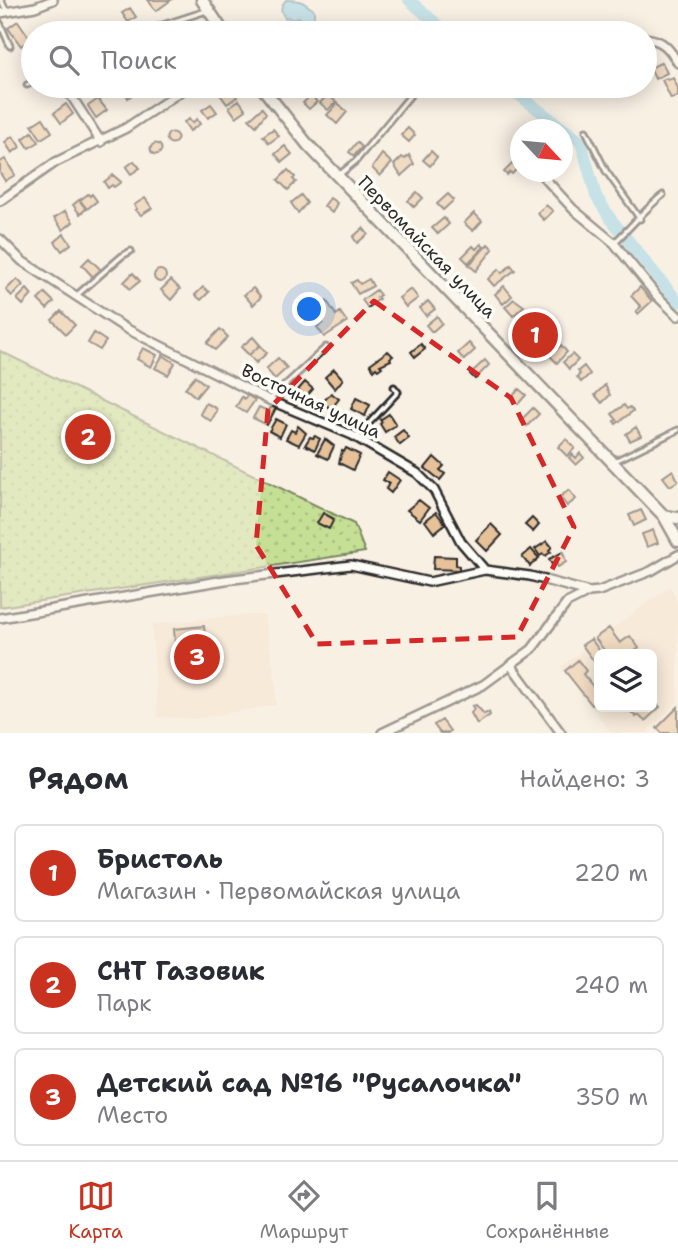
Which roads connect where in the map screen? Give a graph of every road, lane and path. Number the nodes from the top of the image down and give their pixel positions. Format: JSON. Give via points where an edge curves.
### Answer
{"nodes":[{"id":1,"x":1,"y":0,"type":"edge"},
{"id":2,"x":53,"y":0,"type":"edge"},
{"id":3,"x":202,"y":0,"type":"edge"},
{"id":4,"x":209,"y":10,"type":"junction"},
{"id":5,"x":3,"y":12,"type":"edge"},
{"id":6,"x":175,"y":21,"type":"edge"},
{"id":7,"x":216,"y":21,"type":"edge"},
{"id":8,"x":0,"y":23,"type":"edge"},
{"id":9,"x":657,"y":40,"type":"edge"},
{"id":10,"x":10,"y":46,"type":"dead end"},
{"id":11,"x":678,"y":63,"type":"edge"},
{"id":12,"x":72,"y":98,"type":"edge"},
{"id":13,"x":170,"y":98,"type":"edge"},
{"id":14,"x":271,"y":98,"type":"edge"},
{"id":15,"x":408,"y":98,"type":"edge"},
{"id":16,"x":586,"y":131,"type":"dead end"},
{"id":17,"x":100,"y":142,"type":"junction"},
{"id":18,"x":338,"y":177,"type":"junction"},
{"id":19,"x":548,"y":182,"type":"edge"},
{"id":20,"x":663,"y":195,"type":"dead end"},
{"id":21,"x":0,"y":201,"type":"edge"},
{"id":22,"x":640,"y":219,"type":"junction"},
{"id":23,"x":0,"y":239,"type":"edge"},
{"id":24,"x":614,"y":243,"type":"junction"},
{"id":25,"x":131,"y":251,"type":"dead end"},
{"id":26,"x":75,"y":297,"type":"junction"},
{"id":27,"x":678,"y":316,"type":"edge"},
{"id":28,"x":326,"y":347,"type":"dead end"},
{"id":29,"x":394,"y":387,"type":"dead end"},
{"id":30,"x":269,"y":400,"type":"junction"},
{"id":31,"x":678,"y":430,"type":"edge"},
{"id":32,"x":356,"y":437,"type":"junction"},
{"id":33,"x":611,"y":463,"type":"junction"},
{"id":34,"x":664,"y":516,"type":"junction"},
{"id":35,"x":678,"y":518,"type":"edge"},
{"id":36,"x":678,"y":541,"type":"edge"},
{"id":37,"x":678,"y":555,"type":"edge"},
{"id":38,"x":485,"y":570,"type":"junction"},
{"id":39,"x":589,"y":592,"type":"junction"},
{"id":40,"x":0,"y":618,"type":"edge"},
{"id":41,"x":510,"y":665,"type":"junction"},
{"id":42,"x":382,"y":733,"type":"edge"},
{"id":43,"x":561,"y":733,"type":"edge"}],
"edges":[{"from":1,"to":5,"type":"lane"},
{"from":2,"to":5,"type":"street"},
{"from":3,"to":4,"type":"main road"},
{"from":4,"to":6,"type":"lane"},
{"from":4,"to":7,"type":"main road"},
{"from":8,"to":10,"type":"lane"},
{"from":9,"to":11,"type":"street"},
{"from":12,"to":17,"type":"street"},
{"from":13,"to":17,"type":"street"},
{"from":14,"to":18,"type":"main road","name":"Первомайская улица"},
{"from":15,"to":18,"type":"lane"},
{"from":16,"to":22,"type":"lane","via":[[606,171]]},
{"from":17,"to":21,"type":"street","via":[[56,162]]},
{"from":18,"to":33,"type":"main road","name":"Первомайская улица"},
{"from":19,"to":24,"type":"street"},
{"from":20,"to":22,"type":"lane"},
{"from":22,"to":24,"type":"lane"},
{"from":23,"to":26,"type":"street","name":"Восточная улица","via":[[22,261]]},
{"from":24,"to":27,"type":"street"},
{"from":25,"to":26,"type":"lane"},
{"from":26,"to":30,"type":"street","name":"Восточная улица","via":[[125,328]]},
{"from":28,"to":30,"type":"lane"},
{"from":29,"to":32,"type":"lane","via":[[398,392]]},
{"from":30,"to":32,"type":"street","name":"Восточная улица"},
{"from":31,"to":33,"type":"lane"},
{"from":32,"to":38,"type":"street","name":"Восточная улица","via":[[427,481],[453,530]]},
{"from":33,"to":34,"type":"main road","name":"Первомайская улица"},
{"from":34,"to":35,"type":"main road"},
{"from":34,"to":36,"type":"main road","name":"Первомайская улица"},
{"from":37,"to":39,"type":"street","via":[[651,571]]},
{"from":38,"to":39,"type":"street"},
{"from":38,"to":40,"type":"street","via":[[429,582],[351,565],[225,580]]},
{"from":39,"to":41,"type":"street","via":[[567,603],[532,649]]},
{"from":41,"to":42,"type":"street","via":[[483,685]]},
{"from":41,"to":43,"type":"street"}]}
